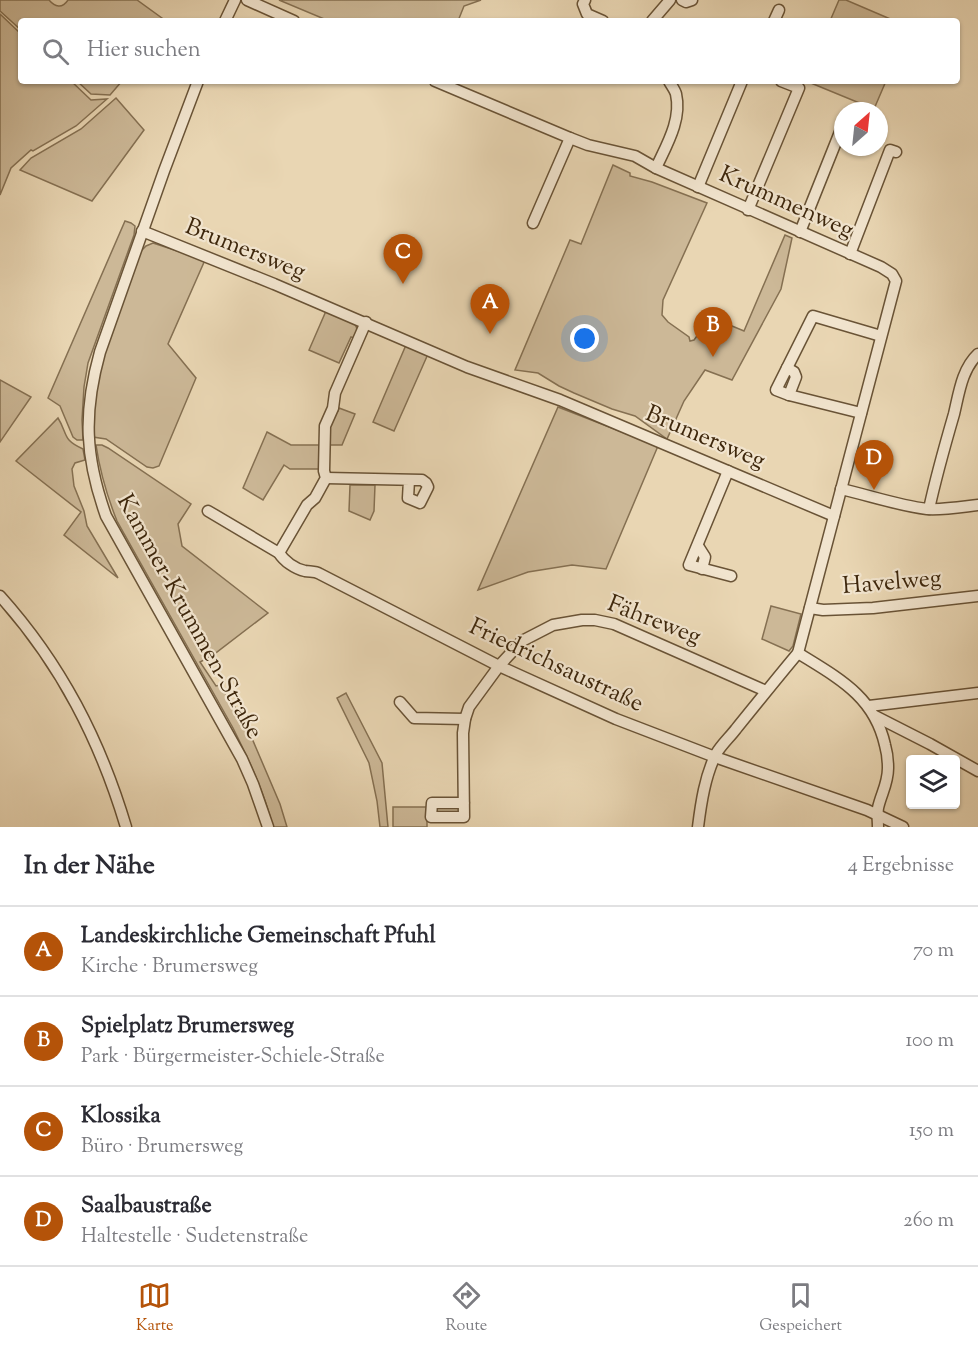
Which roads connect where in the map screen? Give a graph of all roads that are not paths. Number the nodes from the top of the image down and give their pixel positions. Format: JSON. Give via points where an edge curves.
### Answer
{"nodes":[{"id":1,"x":235,"y":0,"type":"edge"},
{"id":2,"x":247,"y":0,"type":"edge"},
{"id":3,"x":670,"y":0,"type":"edge"},
{"id":4,"x":682,"y":0,"type":"edge"},
{"id":5,"x":692,"y":0,"type":"edge"},
{"id":6,"x":580,"y":1,"type":"edge"},
{"id":7,"x":779,"y":10,"type":"dead end"},
{"id":8,"x":226,"y":18,"type":"edge"},
{"id":9,"x":287,"y":18,"type":"edge"},
{"id":10,"x":596,"y":18,"type":"edge"},
{"id":11,"x":655,"y":18,"type":"edge"},
{"id":12,"x":775,"y":18,"type":"edge"},
{"id":13,"x":197,"y":84,"type":"edge"},
{"id":14,"x":442,"y":84,"type":"edge"},
{"id":15,"x":671,"y":84,"type":"edge"},
{"id":16,"x":741,"y":84,"type":"edge"},
{"id":17,"x":789,"y":84,"type":"edge"},
{"id":18,"x":570,"y":138,"type":"junction"},
{"id":19,"x":834,"y":147,"type":"edge"},
{"id":20,"x":896,"y":152,"type":"dead end"},
{"id":21,"x":656,"y":168,"type":"junction"},
{"id":22,"x":698,"y":187,"type":"junction"},
{"id":23,"x":748,"y":210,"type":"junction"},
{"id":24,"x":533,"y":223,"type":"dead end"},
{"id":25,"x":142,"y":231,"type":"junction"},
{"id":26,"x":800,"y":232,"type":"junction"},
{"id":27,"x":850,"y":254,"type":"junction"},
{"id":28,"x":366,"y":322,"type":"junction"},
{"id":29,"x":881,"y":336,"type":"junction"},
{"id":30,"x":978,"y":354,"type":"edge"},
{"id":31,"x":861,"y":413,"type":"junction"},
{"id":32,"x":728,"y":471,"type":"junction"},
{"id":33,"x":326,"y":478,"type":"junction"},
{"id":34,"x":409,"y":480,"type":"dead end"},
{"id":35,"x":841,"y":489,"type":"junction"},
{"id":36,"x":978,"y":505,"type":"edge"},
{"id":37,"x":929,"y":509,"type":"junction"},
{"id":38,"x":208,"y":511,"type":"dead end"},
{"id":39,"x":834,"y":516,"type":"junction"},
{"id":40,"x":279,"y":553,"type":"junction"},
{"id":41,"x":731,"y":576,"type":"dead end"},
{"id":42,"x":0,"y":596,"type":"edge"},
{"id":43,"x":978,"y":596,"type":"edge"},
{"id":44,"x":810,"y":608,"type":"junction"},
{"id":45,"x":798,"y":653,"type":"junction"},
{"id":46,"x":500,"y":666,"type":"junction"},
{"id":47,"x":766,"y":691,"type":"junction"},
{"id":48,"x":978,"y":693,"type":"edge"},
{"id":49,"x":400,"y":702,"type":"dead end"},
{"id":50,"x":869,"y":706,"type":"junction"},
{"id":51,"x":875,"y":716,"type":"junction"},
{"id":52,"x":465,"y":719,"type":"junction"},
{"id":53,"x":715,"y":757,"type":"junction"},
{"id":54,"x":978,"y":771,"type":"edge"},
{"id":55,"x":464,"y":803,"type":"dead end"},
{"id":56,"x":878,"y":814,"type":"junction"},
{"id":57,"x":126,"y":827,"type":"edge"},
{"id":58,"x":268,"y":827,"type":"edge"},
{"id":59,"x":698,"y":827,"type":"edge"},
{"id":60,"x":878,"y":827,"type":"edge"},
{"id":61,"x":903,"y":827,"type":"edge"}],
"edges":[{"from":1,"to":8,"type":"street"},
{"from":2,"to":9,"type":"street"},
{"from":3,"to":11,"type":"street"},
{"from":4,"to":5,"type":"street"},
{"from":6,"to":10,"type":"street","via":[[587,14]]},
{"from":7,"to":12,"type":"street"},
{"from":13,"to":25,"type":"street","name":"Kammer-Krummen-Straße"},
{"from":14,"to":18,"type":"street","name":"Krummenweg"},
{"from":15,"to":21,"type":"street","via":[[676,93],[676,121]]},
{"from":16,"to":22,"type":"street"},
{"from":17,"to":23,"type":"street","via":[[799,88]]},
{"from":18,"to":21,"type":"street","name":"Krummenweg"},
{"from":18,"to":24,"type":"street"},
{"from":19,"to":26,"type":"street"},
{"from":20,"to":27,"type":"street","via":[[890,150]]},
{"from":21,"to":22,"type":"street","name":"Krummenweg"},
{"from":22,"to":23,"type":"street","name":"Krummenweg"},
{"from":23,"to":26,"type":"street","name":"Krummenweg"},
{"from":25,"to":28,"type":"street","name":"Brumersweg"},
{"from":25,"to":58,"type":"street","name":"Kammer-Krummen-Straße","via":[[93,377],[88,414],[90,461],[106,516],[242,759]]},
{"from":26,"to":27,"type":"street","name":"Krummenweg"},
{"from":27,"to":29,"type":"street","name":"Krummenweg","via":[[881,267],[896,280]]},
{"from":28,"to":32,"type":"street","name":"Brumersweg","via":[[467,367],[508,381],[532,383],[560,400]]},
{"from":28,"to":33,"type":"street","via":[[325,426]]},
{"from":29,"to":31,"type":"street"},
{"from":29,"to":31,"type":"street","via":[[816,312],[776,390]]},
{"from":30,"to":37,"type":"street","via":[[963,379]]},
{"from":31,"to":35,"type":"street"},
{"from":32,"to":39,"type":"street","name":"Brumersweg"},
{"from":32,"to":41,"type":"street","via":[[689,565]]},
{"from":33,"to":34,"type":"street"},
{"from":33,"to":40,"type":"street"},
{"from":35,"to":37,"type":"street"},
{"from":35,"to":39,"type":"street"},
{"from":36,"to":37,"type":"street"},
{"from":38,"to":40,"type":"street","name":"Friedrichsaustraße"},
{"from":39,"to":44,"type":"street"},
{"from":40,"to":46,"type":"street","name":"Friedrichsaustraße","via":[[283,560],[304,571],[320,573]]},
{"from":42,"to":57,"type":"street","via":[[43,649],[71,693],[92,735]]},
{"from":43,"to":44,"type":"street","name":"Havelweg","via":[[873,608]]},
{"from":44,"to":45,"type":"street"},
{"from":45,"to":47,"type":"street"},
{"from":45,"to":50,"type":"street","via":[[838,678]]},
{"from":46,"to":47,"type":"street","name":"Fähreweg","via":[[522,641],[553,625],[595,620],[638,633]]},
{"from":46,"to":52,"type":"street","name":"Fähreweg"},
{"from":46,"to":53,"type":"street","name":"Friedrichsaustraße","via":[[616,719]]},
{"from":47,"to":53,"type":"street"},
{"from":48,"to":50,"type":"street"},
{"from":49,"to":52,"type":"street","via":[[414,718]]},
{"from":50,"to":51,"type":"street"},
{"from":51,"to":54,"type":"street"},
{"from":51,"to":56,"type":"street","via":[[888,766]]},
{"from":52,"to":55,"type":"street"},
{"from":53,"to":56,"type":"street","name":"Friedrichsaustraße"},
{"from":53,"to":59,"type":"street"},
{"from":56,"to":60,"type":"street"},
{"from":56,"to":61,"type":"street","name":"Friedrichsaustraße"}]}
